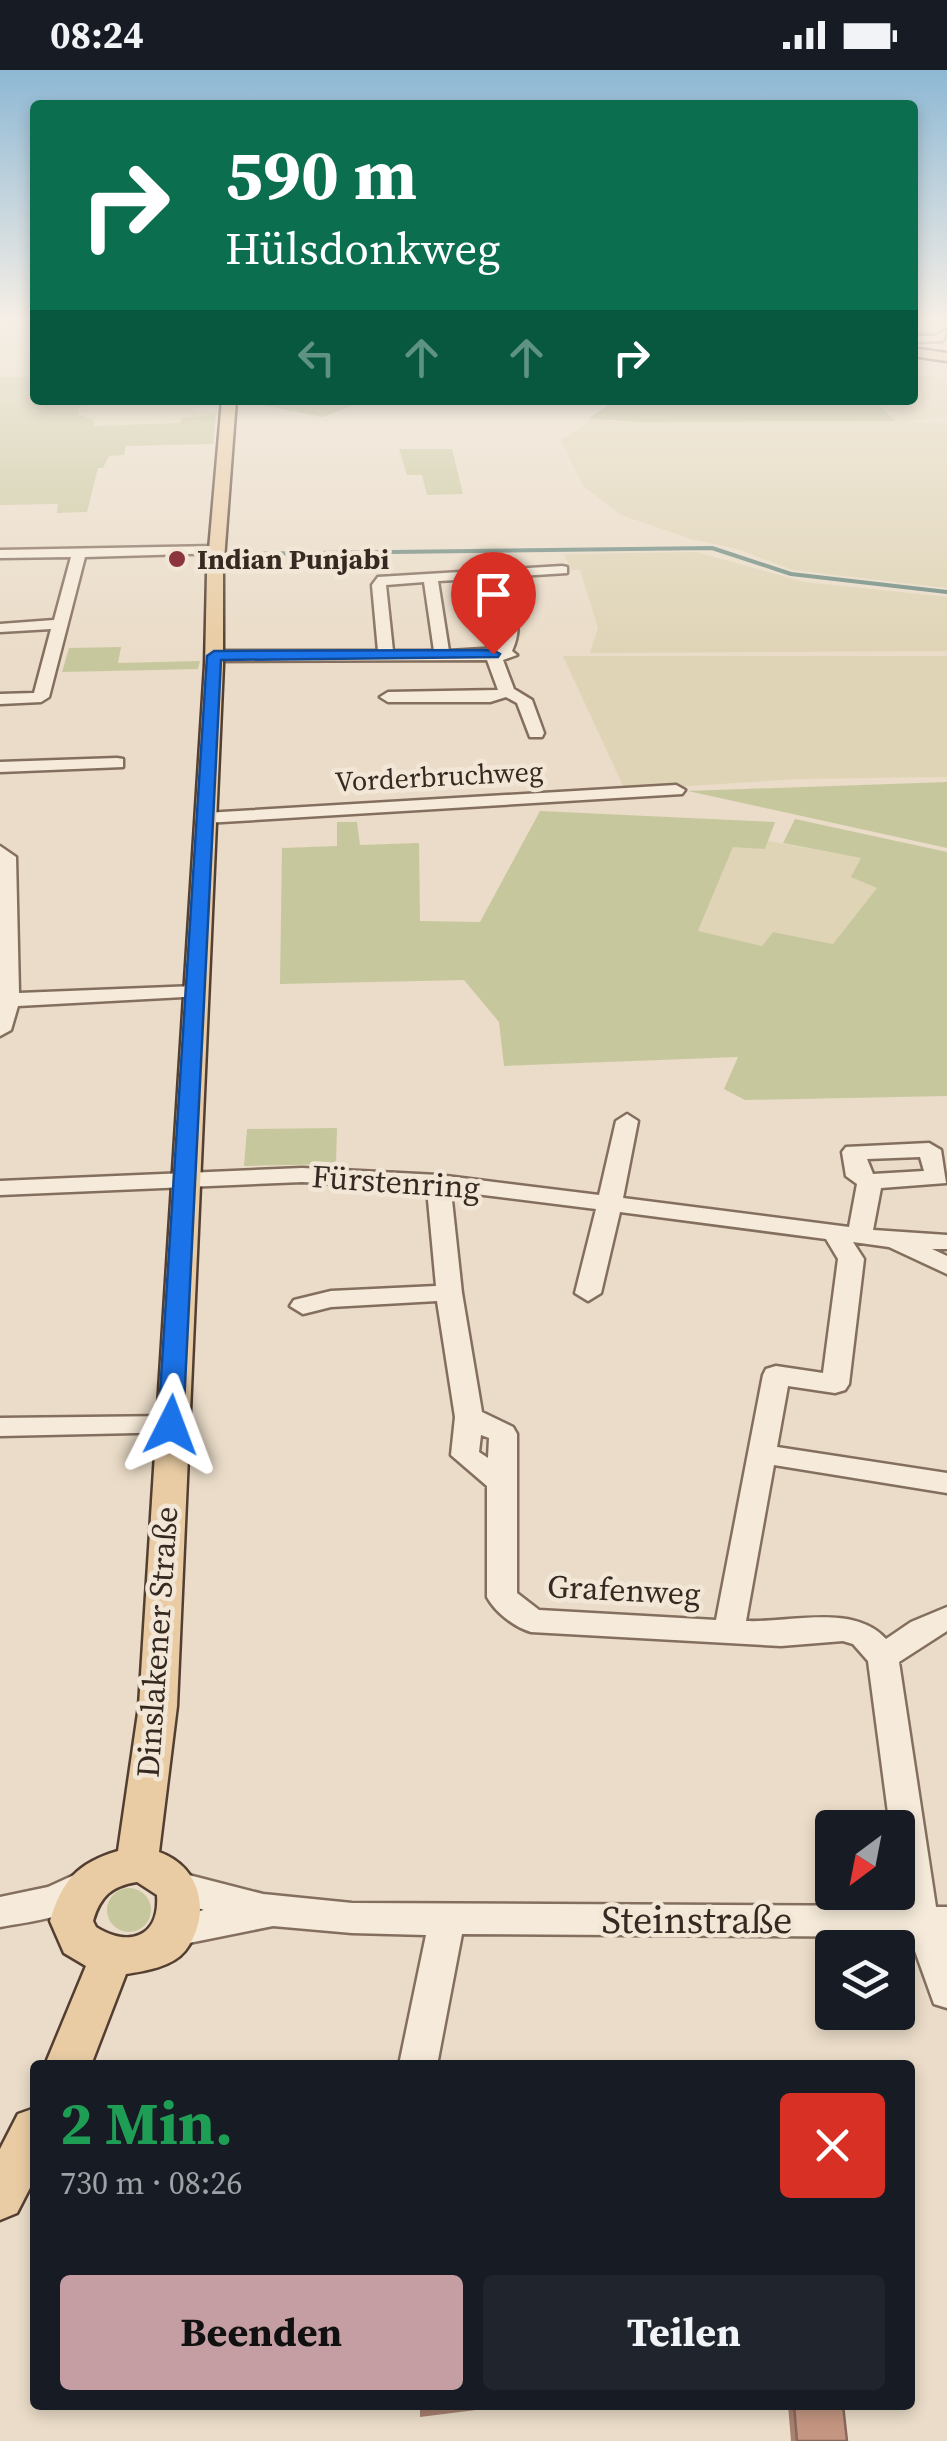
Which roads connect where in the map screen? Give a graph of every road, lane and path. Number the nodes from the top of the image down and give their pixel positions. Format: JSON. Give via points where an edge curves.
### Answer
{"nodes":[{"id":1,"x":227,"y":430,"type":"edge"},
{"id":2,"x":217,"y":550,"type":"junction"},
{"id":3,"x":79,"y":553,"type":"junction"},
{"id":4,"x":0,"y":554,"type":"edge"},
{"id":5,"x":562,"y":570,"type":"dead end"},
{"id":6,"x":430,"y":576,"type":"junction"},
{"id":7,"x":478,"y":576,"type":"junction"},
{"id":8,"x":59,"y":624,"type":"junction"},
{"id":9,"x":0,"y":628,"type":"edge"},
{"id":10,"x":386,"y":654,"type":"junction"},
{"id":11,"x":442,"y":654,"type":"junction"},
{"id":12,"x":501,"y":655,"type":"junction"},
{"id":13,"x":214,"y":656,"type":"junction"},
{"id":14,"x":506,"y":692,"type":"junction"},
{"id":15,"x":388,"y":697,"type":"dead end"},
{"id":16,"x":0,"y":699,"type":"edge"},
{"id":17,"x":536,"y":733,"type":"dead end"},
{"id":18,"x":117,"y":764,"type":"dead end"},
{"id":19,"x":0,"y":767,"type":"edge"},
{"id":20,"x":676,"y":790,"type":"dead end"},
{"id":21,"x":205,"y":818,"type":"junction"},
{"id":22,"x":0,"y":852,"type":"edge"},
{"id":23,"x":195,"y":992,"type":"junction"},
{"id":24,"x":9,"y":1000,"type":"junction"},
{"id":25,"x":0,"y":1030,"type":"edge"},
{"id":26,"x":627,"y":1121,"type":"dead end"},
{"id":27,"x":185,"y":1180,"type":"junction"},
{"id":28,"x":870,"y":1181,"type":"dead end"},
{"id":29,"x":438,"y":1182,"type":"junction"},
{"id":30,"x":0,"y":1188,"type":"edge"},
{"id":31,"x":607,"y":1203,"type":"junction"},
{"id":32,"x":847,"y":1234,"type":"junction"},
{"id":33,"x":896,"y":1240,"type":"junction"},
{"id":34,"x":947,"y":1242,"type":"edge"},
{"id":35,"x":947,"y":1266,"type":"edge"},
{"id":36,"x":449,"y":1293,"type":"junction"},
{"id":37,"x":588,"y":1294,"type":"dead end"},
{"id":38,"x":303,"y":1306,"type":"dead end"},
{"id":39,"x":171,"y":1425,"type":"junction"},
{"id":40,"x":0,"y":1427,"type":"edge"},
{"id":41,"x":763,"y":1454,"type":"junction"},
{"id":42,"x":947,"y":1483,"type":"edge"},
{"id":43,"x":947,"y":1618,"type":"edge"},
{"id":44,"x":729,"y":1631,"type":"junction"},
{"id":45,"x":884,"y":1657,"type":"junction"},
{"id":46,"x":138,"y":1865,"type":"junction"},
{"id":47,"x":91,"y":1882,"type":"junction"},
{"id":48,"x":178,"y":1887,"type":"junction"},
{"id":49,"x":2,"y":1912,"type":"edge"},
{"id":50,"x":274,"y":1912,"type":"junction"},
{"id":51,"x":447,"y":1918,"type":"junction"},
{"id":52,"x":934,"y":1922,"type":"edge"},
{"id":53,"x":74,"y":1930,"type":"junction"},
{"id":54,"x":174,"y":1931,"type":"junction"},
{"id":55,"x":110,"y":1957,"type":"junction"},
{"id":56,"x":947,"y":1992,"type":"edge"},
{"id":57,"x":70,"y":2060,"type":"edge"},
{"id":58,"x":419,"y":2060,"type":"edge"},
{"id":59,"x":30,"y":2140,"type":"edge"},
{"id":60,"x":0,"y":2197,"type":"edge"}],
"edges":[{"from":1,"to":2,"type":"main road","name":"Dinslakener Straße"},
{"from":2,"to":3,"type":"street"},
{"from":2,"to":13,"type":"main road","name":"Dinslakener Straße"},
{"from":3,"to":4,"type":"street"},
{"from":3,"to":8,"type":"street"},
{"from":5,"to":7,"type":"street"},
{"from":6,"to":7,"type":"street"},
{"from":6,"to":10,"type":"street","via":[[382,580]]},
{"from":6,"to":11,"type":"street"},
{"from":7,"to":12,"type":"street","via":[[507,605],[512,623]]},
{"from":8,"to":9,"type":"street"},
{"from":8,"to":16,"type":"street","via":[[41,697]]},
{"from":10,"to":11,"type":"street"},
{"from":10,"to":13,"type":"street"},
{"from":11,"to":12,"type":"street"},
{"from":12,"to":14,"type":"street"},
{"from":13,"to":21,"type":"main road","name":"Dinslakener Straße"},
{"from":14,"to":15,"type":"street"},
{"from":14,"to":17,"type":"street","via":[[524,700]]},
{"from":18,"to":19,"type":"street"},
{"from":20,"to":21,"type":"street","name":"Vorderbruchweg"},
{"from":21,"to":23,"type":"main road","name":"Dinslakener Straße"},
{"from":22,"to":24,"type":"street","via":[[7,857]]},
{"from":23,"to":24,"type":"street"},
{"from":23,"to":27,"type":"main road","name":"Dinslakener Straße"},
{"from":24,"to":25,"type":"street"},
{"from":26,"to":31,"type":"street"},
{"from":27,"to":29,"type":"street","name":"Fürstenring","via":[[302,1175]]},
{"from":27,"to":30,"type":"street","name":"Fürstenring"},
{"from":27,"to":39,"type":"main road","name":"Dinslakener Straße"},
{"from":28,"to":32,"type":"street"},
{"from":29,"to":31,"type":"street","name":"Fürstenring"},
{"from":29,"to":36,"type":"street","name":"Grafenweg"},
{"from":31,"to":32,"type":"street","name":"Fürstenring"},
{"from":31,"to":37,"type":"street","via":[[608,1226]]},
{"from":32,"to":33,"type":"street","name":"Fürstenring"},
{"from":32,"to":41,"type":"street","via":[[851,1259],[835,1384],[776,1374]]},
{"from":33,"to":34,"type":"street","name":"Fürstenring"},
{"from":33,"to":35,"type":"street","name":"Fürstenring"},
{"from":36,"to":38,"type":"street"},
{"from":36,"to":44,"type":"street","name":"Grafenweg","via":[[469,1418],[465,1455],[501,1482],[502,1598],[531,1621]]},
{"from":39,"to":40,"type":"street"},
{"from":39,"to":46,"type":"main road","name":"Dinslakener Straße","via":[[158,1706]]},
{"from":41,"to":42,"type":"street"},
{"from":41,"to":44,"type":"street"},
{"from":43,"to":45,"type":"street"},
{"from":44,"to":45,"type":"street","name":"Grafenweg","via":[[843,1630],[864,1636]]},
{"from":45,"to":52,"type":"street"},
{"from":46,"to":47,"type":"main road"},
{"from":46,"to":48,"type":"main road","via":[[154,1868]]},
{"from":47,"to":49,"type":"street","via":[[54,1901]]},
{"from":47,"to":53,"type":"main road","via":[[77,1898]]},
{"from":48,"to":50,"type":"street","name":"Steinstraße"},
{"from":48,"to":54,"type":"main road","via":[[181,1916]]},
{"from":49,"to":53,"type":"street"},
{"from":50,"to":51,"type":"street","name":"Steinstraße"},
{"from":50,"to":54,"type":"street","name":"Steinstraße"},
{"from":51,"to":52,"type":"street","name":"Steinstraße"},
{"from":51,"to":58,"type":"street"},
{"from":52,"to":56,"type":"street"},
{"from":53,"to":55,"type":"main road","via":[[94,1952]]},
{"from":54,"to":55,"type":"main road","via":[[146,1953]]},
{"from":55,"to":57,"type":"main road"},
{"from":59,"to":60,"type":"main road"}]}
